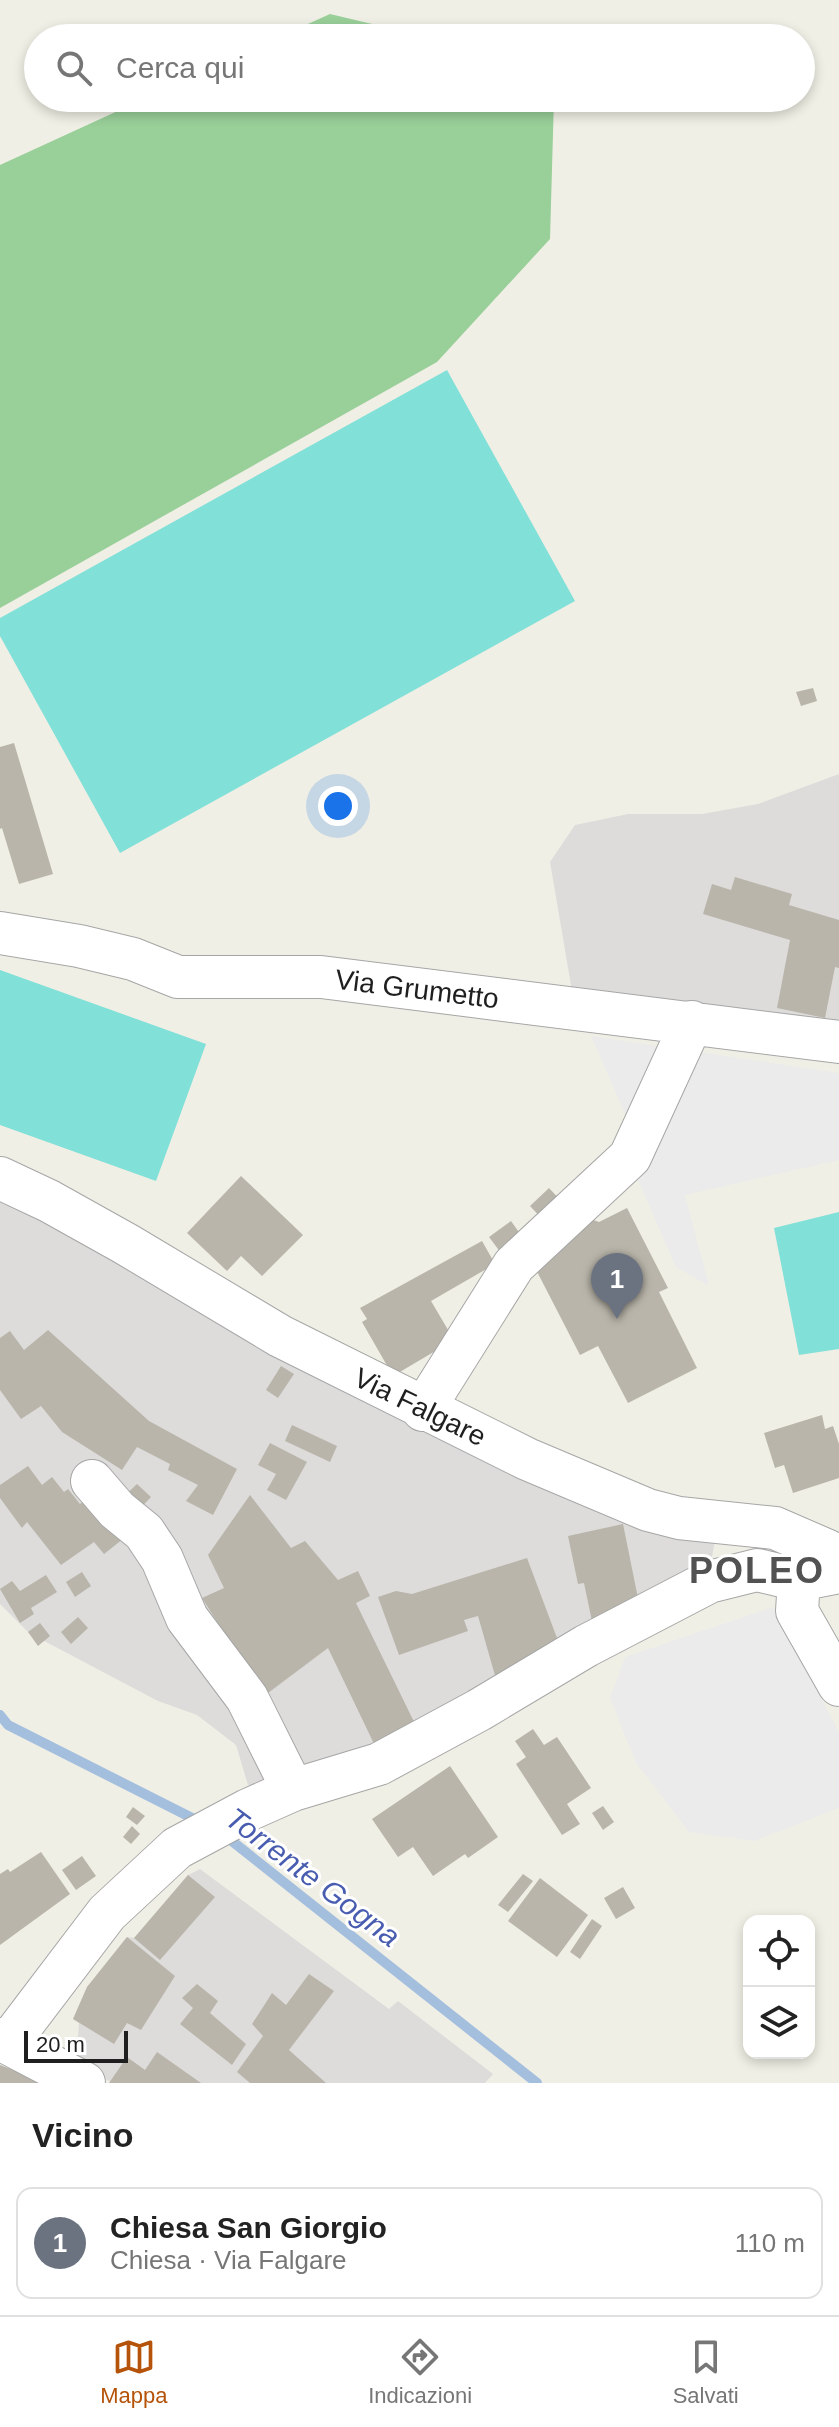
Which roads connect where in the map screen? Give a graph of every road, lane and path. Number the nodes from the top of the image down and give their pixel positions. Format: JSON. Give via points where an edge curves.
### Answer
{"nodes":[{"id":1,"x":0,"y":933,"type":"edge"},
{"id":2,"x":692,"y":1022,"type":"junction"},
{"id":3,"x":839,"y":1042,"type":"edge"},
{"id":4,"x":0,"y":1178,"type":"edge"},
{"id":5,"x":423,"y":1410,"type":"junction"},
{"id":6,"x":92,"y":1481,"type":"dead end"},
{"id":7,"x":826,"y":1563,"type":"edge"},
{"id":8,"x":839,"y":1685,"type":"edge"},
{"id":9,"x":293,"y":1790,"type":"junction"},
{"id":10,"x":4,"y":2041,"type":"edge"},
{"id":11,"x":84,"y":2083,"type":"edge"}],
"edges":[{"from":1,"to":2,"type":"street","name":"Via Grumetto","via":[[120,955],[178,977],[321,977]]},
{"from":2,"to":3,"type":"street","name":"Via Grumetto"},
{"from":2,"to":5,"type":"street","via":[[630,1157],[514,1265]]},
{"from":4,"to":5,"type":"street","name":"Via Falgare"},
{"from":5,"to":7,"type":"street","name":"Via Falgare","via":[[648,1510],[775,1528]]},
{"from":6,"to":9,"type":"street","via":[[144,1532],[162,1559],[187,1618],[247,1698]]},
{"from":7,"to":8,"type":"street","via":[[797,1611]]},
{"from":7,"to":9,"type":"street","via":[[757,1570],[709,1582],[379,1764]]},
{"from":9,"to":10,"type":"street","via":[[177,1848],[107,1913]]},
{"from":10,"to":11,"type":"street"}]}
